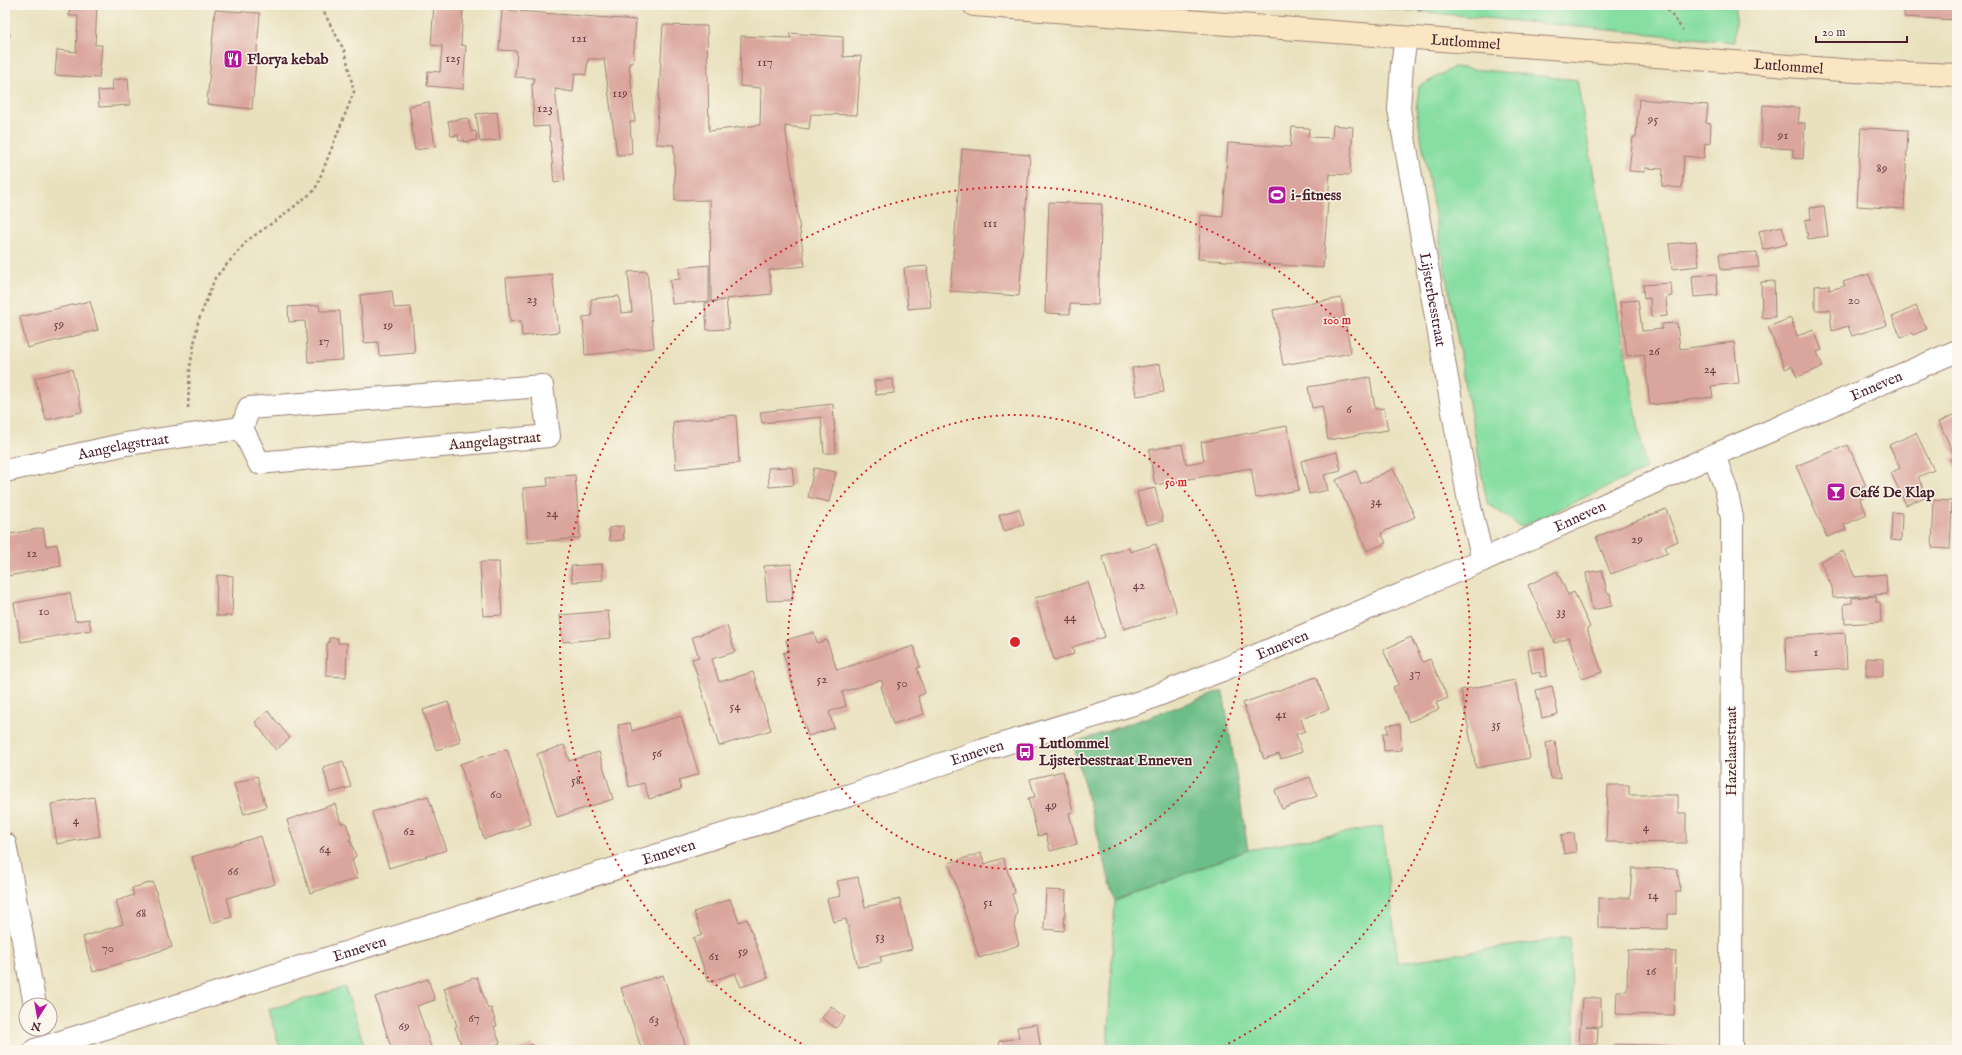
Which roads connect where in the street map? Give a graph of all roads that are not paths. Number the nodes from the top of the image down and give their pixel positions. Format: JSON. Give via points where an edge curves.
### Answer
{"nodes":[{"id":1,"x":974,"y":5,"type":"edge"},
{"id":2,"x":1406,"y":38,"type":"junction"},
{"id":3,"x":1957,"y":75,"type":"edge"},
{"id":4,"x":1957,"y":351,"type":"edge"},
{"id":5,"x":242,"y":428,"type":"junction"},
{"id":6,"x":1714,"y":454,"type":"junction"},
{"id":7,"x":5,"y":471,"type":"edge"},
{"id":8,"x":1483,"y":560,"type":"junction"},
{"id":9,"x":5,"y":844,"type":"edge"},
{"id":10,"x":34,"y":997,"type":"edge"},
{"id":11,"x":39,"y":1042,"type":"edge"},
{"id":12,"x":1731,"y":1050,"type":"edge"}],
"edges":[{"from":1,"to":2,"type":"main road","name":"Lutlommel"},
{"from":2,"to":3,"type":"main road","name":"Lutlommel","via":[[1855,71]]},
{"from":2,"to":8,"type":"street","name":"Lijsterbesstraat","via":[[1399,109],[1470,507]]},
{"from":4,"to":6,"type":"street","name":"Enneven"},
{"from":5,"to":5,"type":"street","name":"Aangelagstraat","via":[[259,463],[549,436],[542,386],[249,408]]},
{"from":5,"to":7,"type":"street","name":"Aangelagstraat","via":[[126,444]]},
{"from":6,"to":8,"type":"street","name":"Enneven"},
{"from":6,"to":12,"type":"street","name":"Hazelaarstraat","via":[[1726,489],[1732,518]]},
{"from":8,"to":11,"type":"street","name":"Enneven","via":[[1140,702],[843,797]]},
{"from":9,"to":10,"type":"street"}]}
